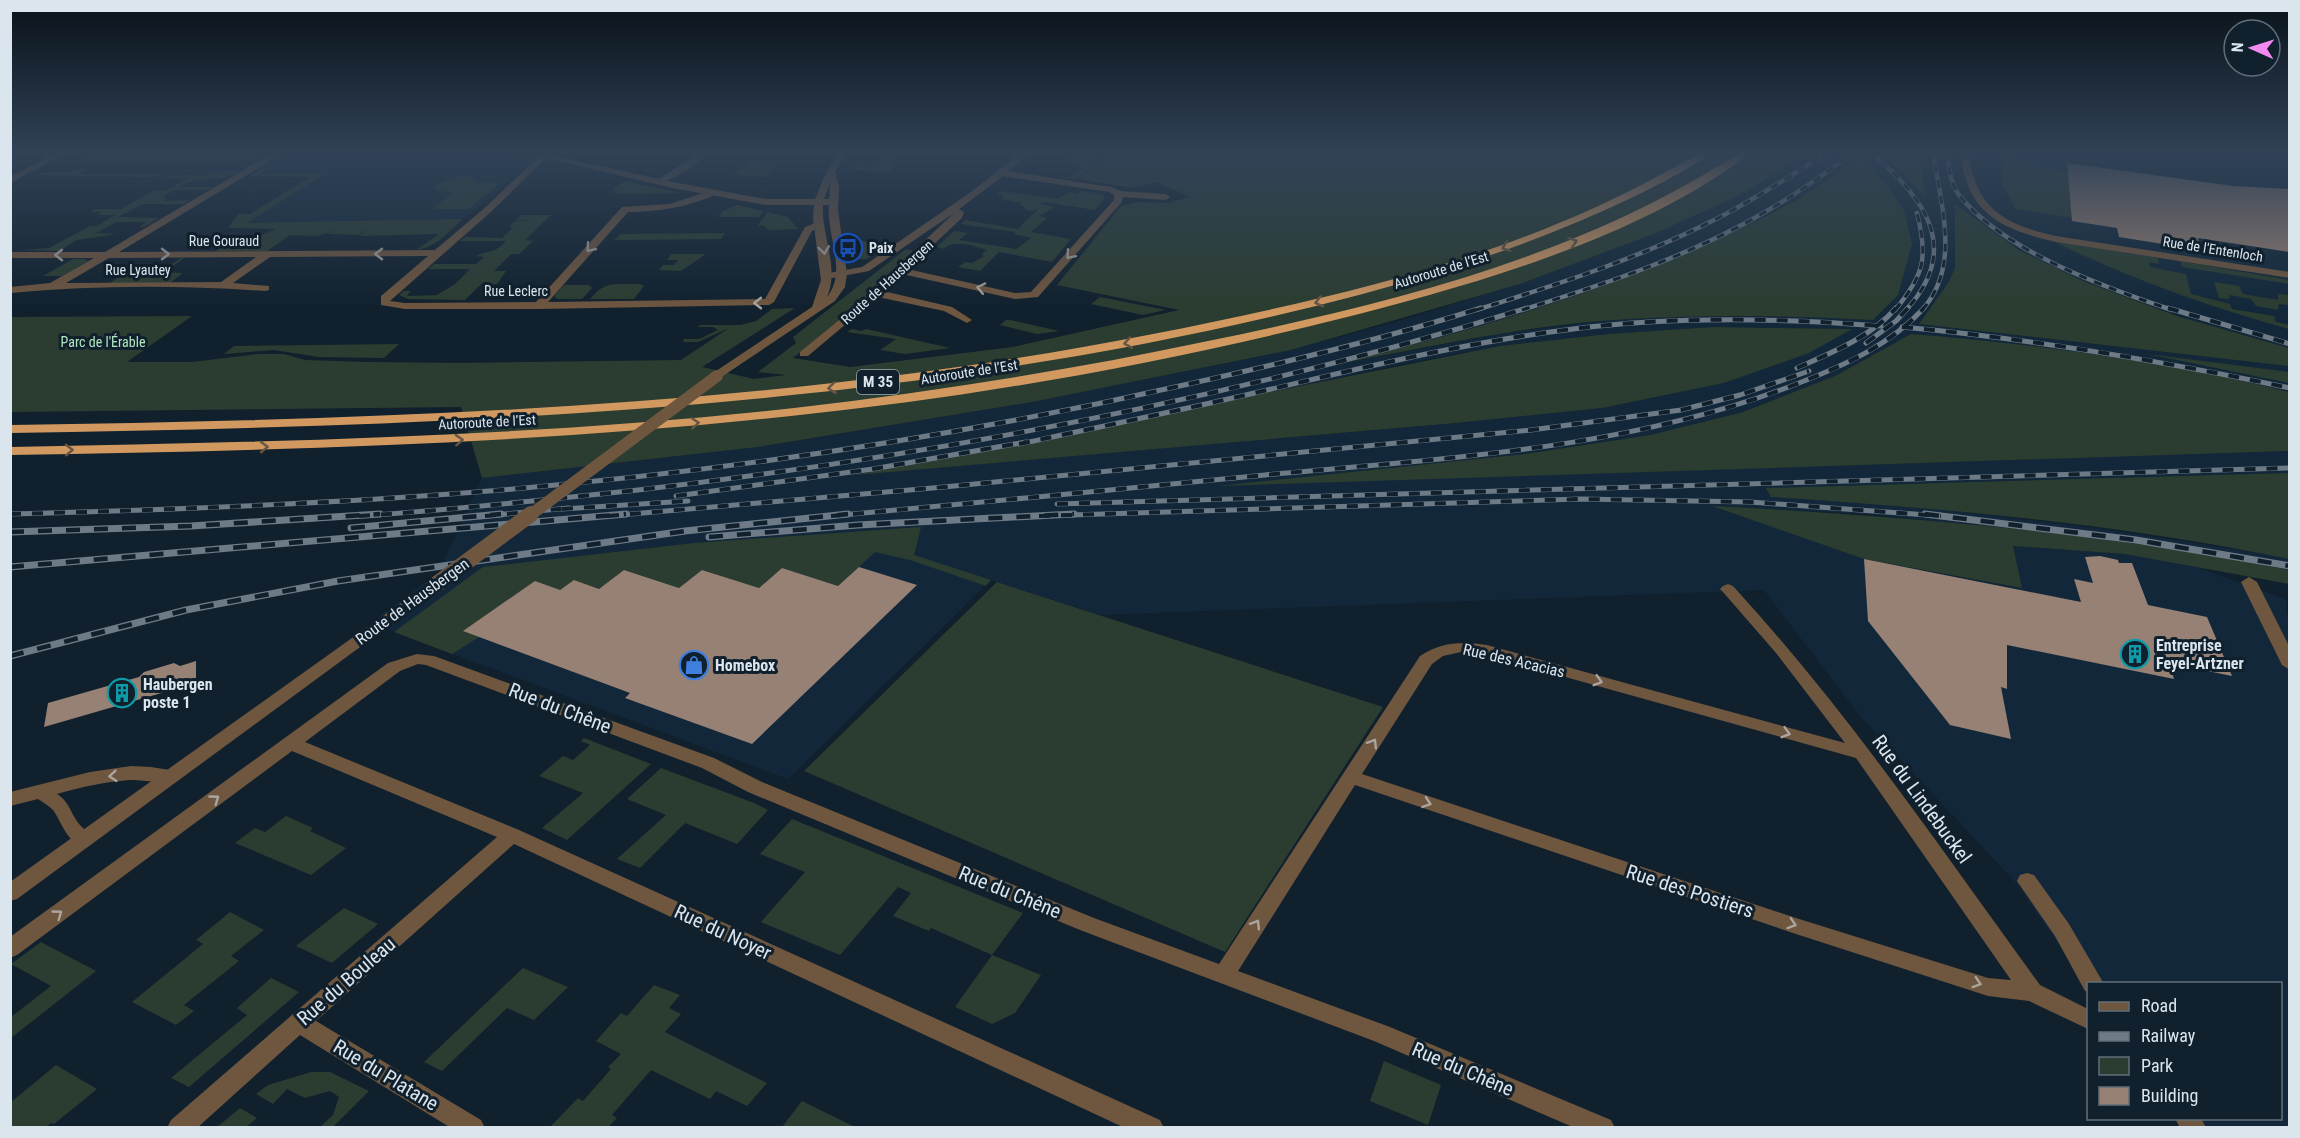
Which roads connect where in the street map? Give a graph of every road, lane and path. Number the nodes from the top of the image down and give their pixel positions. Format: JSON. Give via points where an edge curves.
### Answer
{"nodes":[{"id":1,"x":192,"y":204,"type":"edge"},
{"id":2,"x":492,"y":204,"type":"edge"},
{"id":3,"x":685,"y":204,"type":"edge"},
{"id":4,"x":819,"y":204,"type":"edge"},
{"id":5,"x":834,"y":204,"type":"edge"},
{"id":6,"x":958,"y":204,"type":"edge"},
{"id":7,"x":1115,"y":204,"type":"edge"},
{"id":8,"x":1615,"y":204,"type":"edge"},
{"id":9,"x":1659,"y":204,"type":"edge"},
{"id":10,"x":1983,"y":204,"type":"edge"},
{"id":11,"x":951,"y":209,"type":"junction"},
{"id":12,"x":820,"y":224,"type":"junction"},
{"id":13,"x":438,"y":253,"type":"junction"},
{"id":14,"x":107,"y":254,"type":"junction"},
{"id":15,"x":267,"y":254,"type":"junction"},
{"id":16,"x":10,"y":255,"type":"edge"},
{"id":17,"x":901,"y":271,"type":"junction"},
{"id":18,"x":843,"y":273,"type":"junction"},
{"id":19,"x":2289,"y":275,"type":"edge"},
{"id":20,"x":827,"y":276,"type":"junction"},
{"id":21,"x":224,"y":285,"type":"junction"},
{"id":22,"x":53,"y":286,"type":"junction"},
{"id":23,"x":265,"y":288,"type":"dead end"},
{"id":24,"x":10,"y":290,"type":"edge"},
{"id":25,"x":876,"y":293,"type":"junction"},
{"id":26,"x":538,"y":306,"type":"junction"},
{"id":27,"x":815,"y":307,"type":"junction"},
{"id":28,"x":967,"y":320,"type":"dead end"},
{"id":29,"x":804,"y":354,"type":"dead end"},
{"id":30,"x":10,"y":429,"type":"edge"},
{"id":31,"x":10,"y":451,"type":"edge"},
{"id":32,"x":2249,"y":582,"type":"dead end"},
{"id":33,"x":1728,"y":589,"type":"dead end"},
{"id":34,"x":2289,"y":665,"type":"edge"},
{"id":35,"x":291,"y":743,"type":"junction"},
{"id":36,"x":1859,"y":753,"type":"junction"},
{"id":37,"x":170,"y":777,"type":"junction"},
{"id":38,"x":1352,"y":777,"type":"junction"},
{"id":39,"x":41,"y":792,"type":"junction"},
{"id":40,"x":10,"y":799,"type":"edge"},
{"id":41,"x":512,"y":835,"type":"junction"},
{"id":42,"x":85,"y":839,"type":"junction"},
{"id":43,"x":2027,"y":881,"type":"dead end"},
{"id":44,"x":10,"y":893,"type":"edge"},
{"id":45,"x":10,"y":949,"type":"edge"},
{"id":46,"x":1224,"y":974,"type":"junction"},
{"id":47,"x":2092,"y":982,"type":"edge"},
{"id":48,"x":2032,"y":992,"type":"junction"},
{"id":49,"x":2087,"y":1019,"type":"edge"},
{"id":50,"x":299,"y":1023,"type":"junction"},
{"id":51,"x":179,"y":1128,"type":"edge"},
{"id":52,"x":473,"y":1128,"type":"edge"},
{"id":53,"x":1152,"y":1128,"type":"edge"},
{"id":54,"x":1603,"y":1128,"type":"edge"}],
"edges":[{"from":1,"to":14,"type":"street","name":"Rue Lyautey"},
{"from":2,"to":13,"type":"street","name":"Rue Leclerc"},
{"from":3,"to":26,"type":"street","one_way":true,"via":[[667,209],[625,209]]},
{"from":4,"to":12,"type":"street"},
{"from":5,"to":18,"type":"street"},
{"from":6,"to":11,"type":"street","name":"Route de Hausbergen"},
{"from":7,"to":17,"type":"street","one_way":true,"via":[[1037,292],[1029,296]]},
{"from":8,"to":30,"type":"highway","name":"Autoroute de l’Est","number":"M 35","one_way":true,"via":[[1479,256],[1292,309],[1040,358],[840,387],[605,410],[371,422]]},
{"from":31,"to":9,"type":"highway","name":"Autoroute de l’Est","number":"M 35","one_way":true,"via":[[348,444],[587,432],[974,389],[1191,351],[1419,295],[1588,237]]},
{"from":10,"to":19,"type":"street","name":"Rue de l'Entenloch","via":[[1994,215],[2020,228],[2063,239]]},
{"from":11,"to":17,"type":"street","name":"Route de Hausbergen","via":[[959,216]]},
{"from":11,"to":18,"type":"street","name":"Route de Hausbergen","via":[[865,269]]},
{"from":12,"to":20,"type":"street","one_way":true},
{"from":12,"to":26,"type":"street","name":"Rue Leclerc","one_way":true,"via":[[808,229],[769,302]]},
{"from":13,"to":15,"type":"street","name":"Rue Gouraud","one_way":true},
{"from":13,"to":26,"type":"street","name":"Rue Leclerc","via":[[385,298],[385,303]]},
{"from":14,"to":15,"type":"street","name":"Rue Gouraud","one_way":true},
{"from":14,"to":16,"type":"street","name":"Rue Gouraud","one_way":true},
{"from":14,"to":22,"type":"street","name":"Rue Lyautey"},
{"from":15,"to":21,"type":"street"},
{"from":17,"to":25,"type":"street","name":"Route de Hausbergen"},
{"from":18,"to":20,"type":"street","name":"Route de Hausbergen"},
{"from":18,"to":27,"type":"street","name":"Route de Hausbergen","via":[[836,293]]},
{"from":20,"to":27,"type":"street","via":[[826,290]]},
{"from":21,"to":22,"type":"street","name":"Rue Lyautey"},
{"from":21,"to":23,"type":"street","name":"Rue Lyautey"},
{"from":22,"to":24,"type":"street","name":"Rue Lyautey"},
{"from":25,"to":28,"type":"street","via":[[948,309]]},
{"from":25,"to":29,"type":"street","name":"Route de Hausbergen"},
{"from":27,"to":37,"type":"street","name":"Route de Hausbergen","bridge":true},
{"from":32,"to":34,"type":"street"},
{"from":33,"to":36,"type":"street","name":"Rue du Lindebuckel","via":[[1800,670]]},
{"from":35,"to":41,"type":"street","name":"Rue du Noyer"},
{"from":45,"to":35,"type":"street","one_way":true},
{"from":35,"to":46,"type":"street","name":"Rue du Chêne","via":[[394,667],[417,659],[438,662],[708,763],[755,787],[1087,924]]},
{"from":38,"to":36,"type":"street","name":"Rue des Acacias","one_way":true,"via":[[1426,660],[1452,647],[1480,649],[1524,660]]},
{"from":36,"to":48,"type":"street","name":"Rue du Lindebuckel"},
{"from":37,"to":39,"type":"street","one_way":true,"via":[[153,772],[99,777]]},
{"from":37,"to":42,"type":"street","name":"Route de Hausbergen"},
{"from":46,"to":38,"type":"street","name":"Rue des Acacias","one_way":true},
{"from":38,"to":48,"type":"street","name":"Rue des Postiers","one_way":true,"via":[[1977,983]]},
{"from":39,"to":40,"type":"street"},
{"from":39,"to":42,"type":"street","via":[[59,804],[73,830]]},
{"from":41,"to":50,"type":"street","name":"Rue du Bouleau"},
{"from":41,"to":53,"type":"street","name":"Rue du Noyer"},
{"from":42,"to":44,"type":"street","name":"Route de Hausbergen"},
{"from":43,"to":47,"type":"street"},
{"from":46,"to":54,"type":"street","name":"Rue du Chêne","via":[[1382,1034]]},
{"from":48,"to":49,"type":"street","name":"Rue du Lindebuckel"},
{"from":50,"to":51,"type":"street","name":"Rue du Bouleau"},
{"from":50,"to":52,"type":"street","name":"Rue du Platane"}]}
